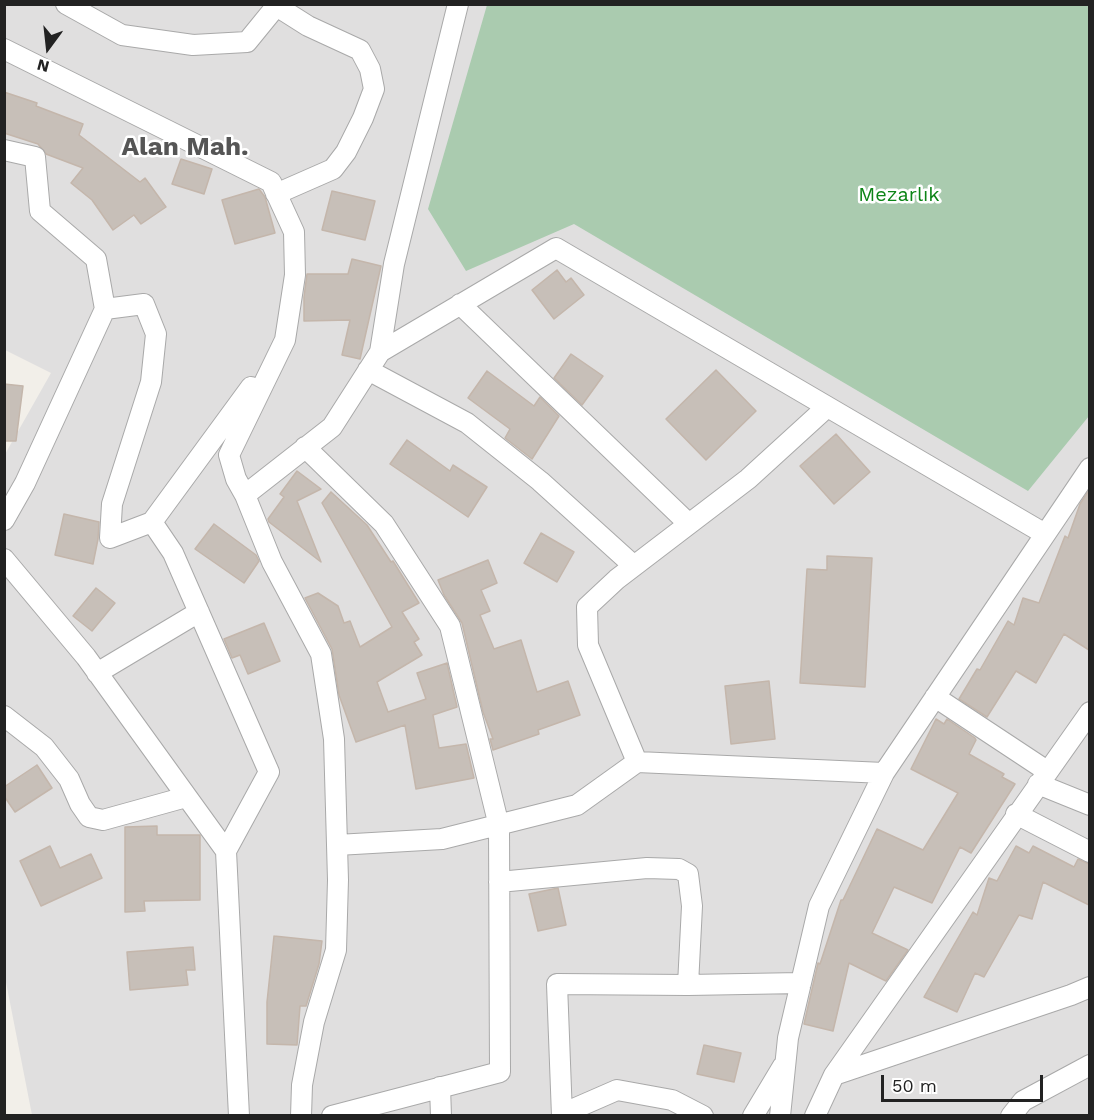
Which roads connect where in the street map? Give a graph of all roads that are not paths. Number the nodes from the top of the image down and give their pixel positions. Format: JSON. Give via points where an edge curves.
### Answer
{"nodes":[{"id":1,"x":66,"y":4,"type":"edge"},
{"id":2,"x":458,"y":4,"type":"edge"},
{"id":3,"x":278,"y":6,"type":"edge"},
{"id":4,"x":4,"y":49,"type":"edge"},
{"id":5,"x":4,"y":150,"type":"edge"},
{"id":6,"x":276,"y":194,"type":"junction"},
{"id":7,"x":460,"y":304,"type":"junction"},
{"id":8,"x":105,"y":309,"type":"junction"},
{"id":9,"x":285,"y":340,"type":"junction"},
{"id":10,"x":380,"y":352,"type":"junction"},
{"id":11,"x":368,"y":370,"type":"junction"},
{"id":12,"x":827,"y":407,"type":"junction"},
{"id":13,"x":305,"y":447,"type":"junction"},
{"id":14,"x":1089,"y":468,"type":"edge"},
{"id":15,"x":245,"y":495,"type":"junction"},
{"id":16,"x":4,"y":520,"type":"edge"},
{"id":17,"x":152,"y":522,"type":"junction"},
{"id":18,"x":689,"y":524,"type":"junction"},
{"id":19,"x":1045,"y":534,"type":"junction"},
{"id":20,"x":4,"y":559,"type":"edge"},
{"id":21,"x":634,"y":566,"type":"junction"},
{"id":22,"x":199,"y":612,"type":"junction"},
{"id":23,"x":97,"y":673,"type":"junction"},
{"id":24,"x":935,"y":697,"type":"junction"},
{"id":25,"x":1089,"y":712,"type":"edge"},
{"id":26,"x":4,"y":716,"type":"edge"},
{"id":27,"x":637,"y":762,"type":"junction"},
{"id":28,"x":884,"y":773,"type":"junction"},
{"id":29,"x":1042,"y":777,"type":"junction"},
{"id":30,"x":186,"y":797,"type":"junction"},
{"id":31,"x":1089,"y":805,"type":"edge"},
{"id":32,"x":1016,"y":814,"type":"junction"},
{"id":33,"x":499,"y":826,"type":"junction"},
{"id":34,"x":337,"y":845,"type":"junction"},
{"id":35,"x":226,"y":851,"type":"junction"},
{"id":36,"x":1089,"y":852,"type":"edge"},
{"id":37,"x":499,"y":882,"type":"junction"},
{"id":38,"x":801,"y":983,"type":"junction"},
{"id":39,"x":688,"y":985,"type":"junction"},
{"id":40,"x":1089,"y":987,"type":"edge"},
{"id":41,"x":786,"y":1061,"type":"junction"},
{"id":42,"x":1089,"y":1065,"type":"edge"},
{"id":43,"x":834,"y":1076,"type":"junction"},
{"id":44,"x":440,"y":1088,"type":"junction"},
{"id":45,"x":562,"y":1115,"type":"edge"},
{"id":46,"x":239,"y":1116,"type":"edge"},
{"id":47,"x":301,"y":1116,"type":"edge"},
{"id":48,"x":332,"y":1116,"type":"edge"},
{"id":49,"x":441,"y":1116,"type":"edge"},
{"id":50,"x":703,"y":1116,"type":"edge"},
{"id":51,"x":753,"y":1116,"type":"edge"},
{"id":52,"x":780,"y":1116,"type":"edge"},
{"id":53,"x":815,"y":1116,"type":"edge"},
{"id":54,"x":1011,"y":1116,"type":"edge"}],
"edges":[{"from":1,"to":3,"type":"street","via":[[122,35],[193,45],[247,42]]},
{"from":2,"to":10,"type":"street","via":[[394,264]]},
{"from":3,"to":6,"type":"street","via":[[308,26],[360,50],[374,89],[346,152],[333,170]]},
{"from":4,"to":6,"type":"street","via":[[271,182]]},
{"from":5,"to":8,"type":"street","via":[[35,157],[40,211],[96,259]]},
{"from":6,"to":9,"type":"street","via":[[294,232],[295,275]]},
{"from":7,"to":10,"type":"street"},
{"from":7,"to":12,"type":"street","via":[[556,248]]},
{"from":7,"to":18,"type":"street"},
{"from":8,"to":16,"type":"street"},
{"from":8,"to":17,"type":"street","via":[[144,304],[156,334],[151,382],[112,504],[110,538]]},
{"from":9,"to":15,"type":"street","via":[[229,455]]},
{"from":9,"to":17,"type":"street"},
{"from":10,"to":11,"type":"street"},
{"from":11,"to":13,"type":"street","via":[[332,427]]},
{"from":11,"to":21,"type":"street","via":[[467,423],[540,481]]},
{"from":12,"to":18,"type":"street","via":[[748,479]]},
{"from":12,"to":19,"type":"street"},
{"from":13,"to":15,"type":"street"},
{"from":13,"to":33,"type":"street","via":[[384,524],[450,626]]},
{"from":14,"to":19,"type":"street"},
{"from":15,"to":34,"type":"street","via":[[272,562],[321,654],[334,739]]},
{"from":17,"to":22,"type":"street","via":[[173,553]]},
{"from":18,"to":21,"type":"street"},
{"from":19,"to":24,"type":"street"},
{"from":20,"to":23,"type":"street"},
{"from":21,"to":27,"type":"street","via":[[587,607],[588,645]]},
{"from":22,"to":23,"type":"street"},
{"from":22,"to":35,"type":"street","via":[[269,772]]},
{"from":23,"to":30,"type":"street"},
{"from":24,"to":28,"type":"street"},
{"from":24,"to":29,"type":"street"},
{"from":25,"to":29,"type":"street"},
{"from":26,"to":30,"type":"street","via":[[44,747],[69,779],[89,817],[103,820]]},
{"from":27,"to":28,"type":"street"},
{"from":27,"to":33,"type":"street","via":[[577,805]]},
{"from":28,"to":38,"type":"street","via":[[819,906]]},
{"from":29,"to":31,"type":"street"},
{"from":29,"to":32,"type":"street"},
{"from":30,"to":35,"type":"street"},
{"from":32,"to":36,"type":"street"},
{"from":32,"to":43,"type":"street"},
{"from":33,"to":34,"type":"street","via":[[442,839]]},
{"from":33,"to":37,"type":"street"},
{"from":34,"to":47,"type":"street","via":[[336,950],[314,1022],[302,1085]]},
{"from":35,"to":46,"type":"street"},
{"from":37,"to":39,"type":"street","via":[[647,868],[679,869],[688,874],[692,906]]},
{"from":37,"to":44,"type":"street","via":[[500,1072]]},
{"from":38,"to":39,"type":"street"},
{"from":38,"to":41,"type":"street"},
{"from":39,"to":45,"type":"street","via":[[557,984]]},
{"from":40,"to":43,"type":"street"},
{"from":41,"to":51,"type":"street"},
{"from":41,"to":52,"type":"street"},
{"from":42,"to":54,"type":"street","via":[[1023,1101]]},
{"from":43,"to":53,"type":"street"},
{"from":44,"to":48,"type":"street"},
{"from":44,"to":49,"type":"street"},
{"from":45,"to":50,"type":"street","via":[[617,1090],[672,1100]]}]}
